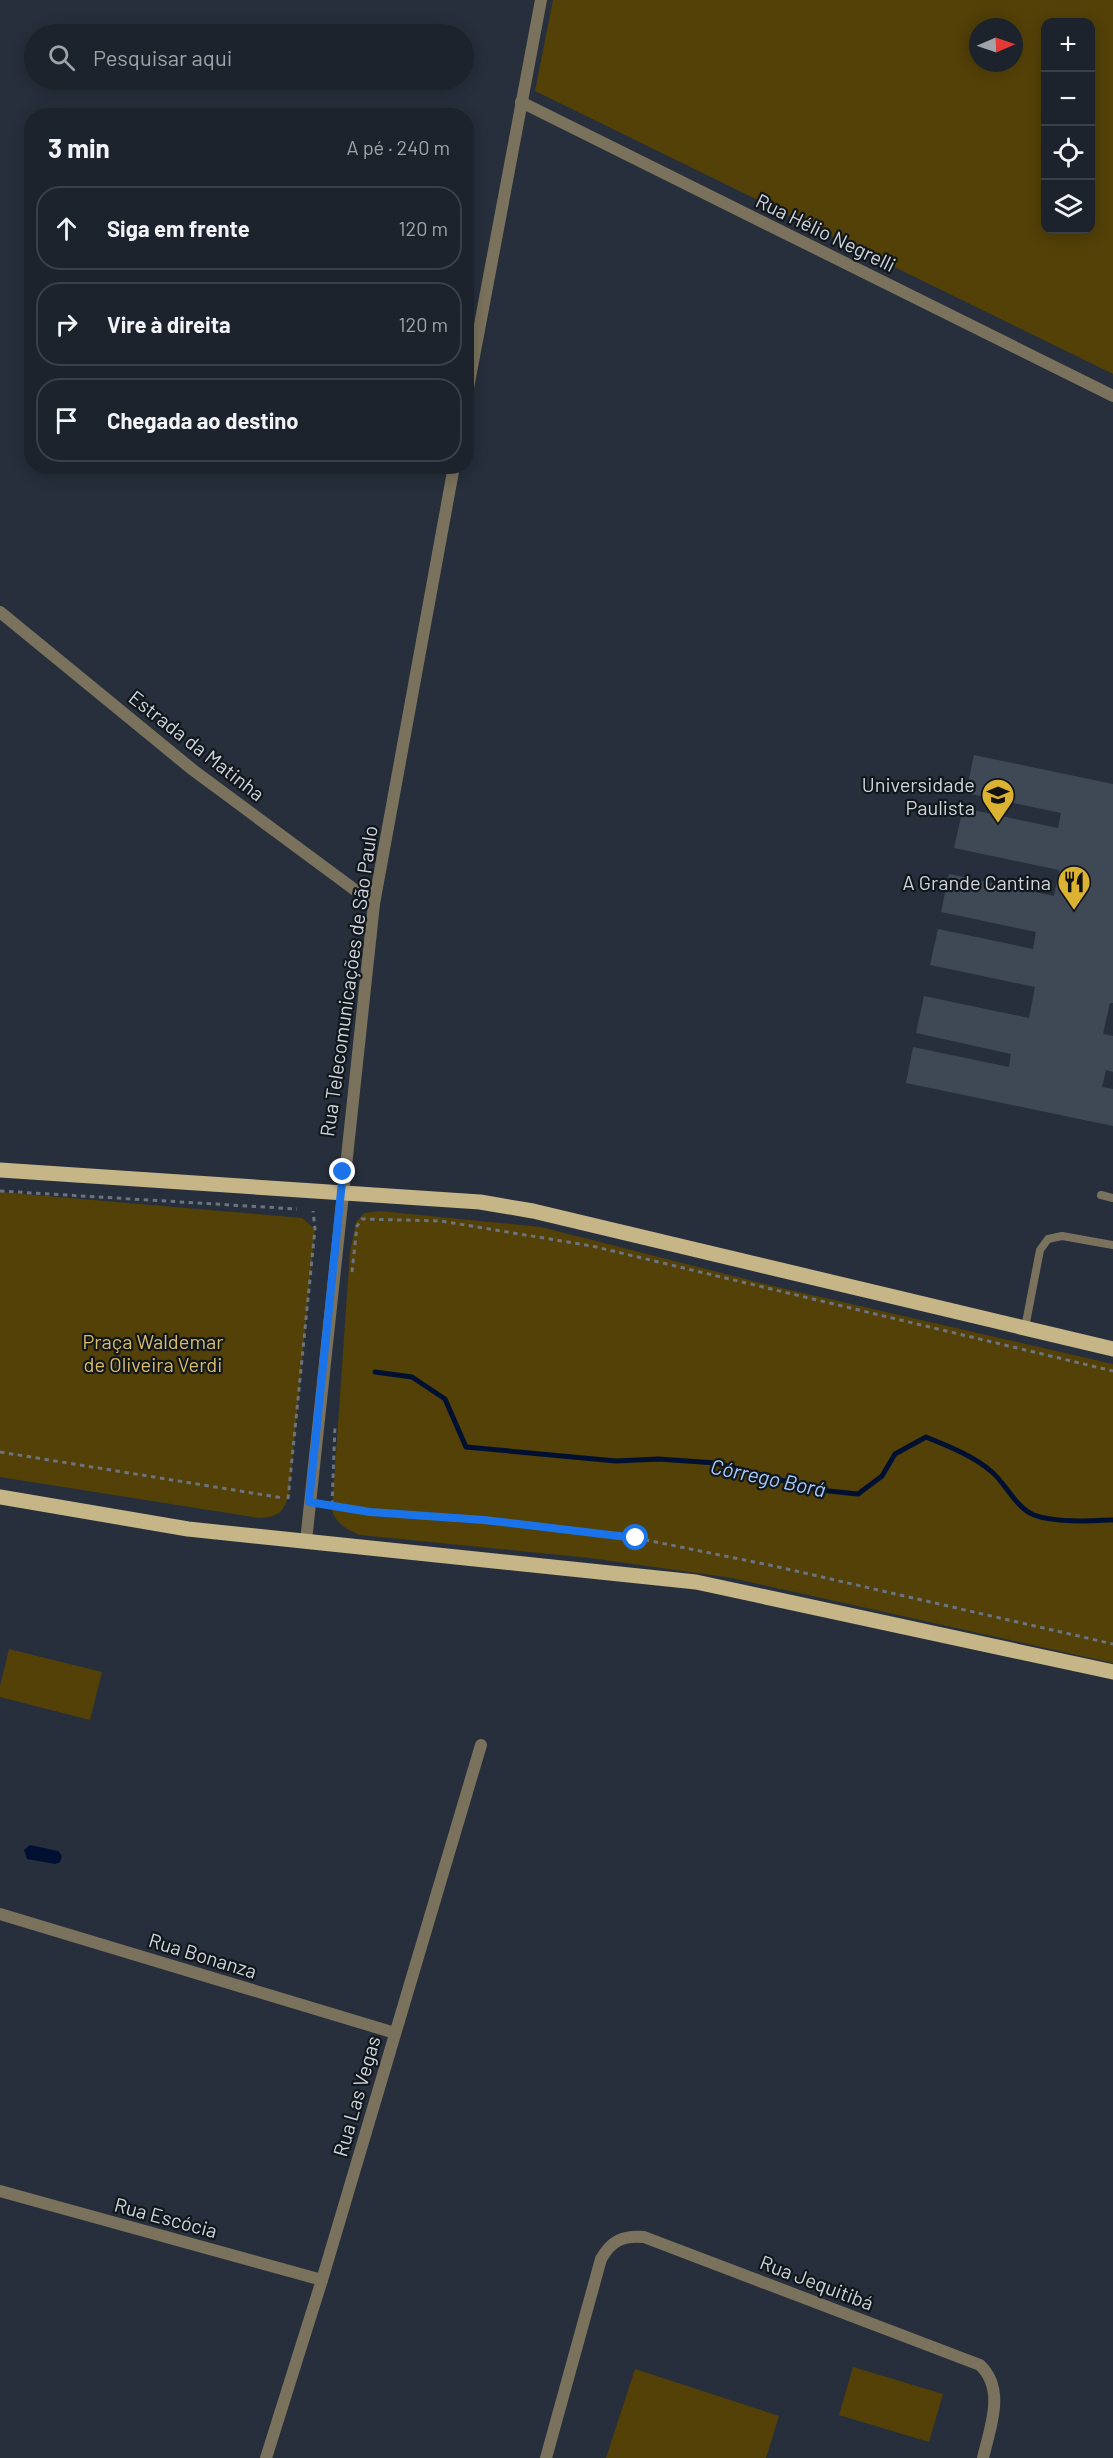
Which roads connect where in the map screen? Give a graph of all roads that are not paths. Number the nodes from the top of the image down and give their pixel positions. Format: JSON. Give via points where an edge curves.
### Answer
{"nodes":[{"id":1,"x":541,"y":0,"type":"edge"},
{"id":2,"x":521,"y":102,"type":"junction"},
{"id":3,"x":474,"y":356,"type":"edge"},
{"id":4,"x":1113,"y":396,"type":"edge"},
{"id":5,"x":453,"y":474,"type":"edge"},
{"id":6,"x":0,"y":612,"type":"edge"},
{"id":7,"x":374,"y":904,"type":"junction"},
{"id":8,"x":0,"y":1170,"type":"edge"},
{"id":9,"x":341,"y":1193,"type":"junction"},
{"id":10,"x":1101,"y":1195,"type":"dead end"},
{"id":11,"x":1113,"y":1198,"type":"edge"},
{"id":12,"x":1113,"y":1245,"type":"edge"},
{"id":13,"x":1025,"y":1328,"type":"junction"},
{"id":14,"x":1113,"y":1348,"type":"edge"},
{"id":15,"x":0,"y":1497,"type":"edge"},
{"id":16,"x":306,"y":1541,"type":"junction"},
{"id":17,"x":1113,"y":1672,"type":"edge"},
{"id":18,"x":480,"y":1745,"type":"dead end"},
{"id":19,"x":0,"y":1914,"type":"edge"},
{"id":20,"x":395,"y":2033,"type":"junction"},
{"id":21,"x":0,"y":2191,"type":"edge"},
{"id":22,"x":322,"y":2280,"type":"junction"},
{"id":23,"x":266,"y":2458,"type":"edge"},
{"id":24,"x":546,"y":2458,"type":"edge"},
{"id":25,"x":983,"y":2458,"type":"edge"}],
"edges":[{"from":1,"to":2,"type":"street"},
{"from":2,"to":3,"type":"street"},
{"from":2,"to":4,"type":"street","name":"Rua Hélio Negrelli"},
{"from":5,"to":7,"type":"street","name":"Rua Telecomunicações de São Paulo"},
{"from":6,"to":7,"type":"street","name":"Estrada da Matinha","via":[[193,770]]},
{"from":7,"to":9,"type":"street","name":"Rua Telecomunicações de São Paulo"},
{"from":8,"to":9,"type":"main road"},
{"from":9,"to":13,"type":"main road","via":[[480,1202],[533,1211]]},
{"from":9,"to":16,"type":"street","name":"Rua Telecomunicações de São Paulo"},
{"from":10,"to":11,"type":"lane"},
{"from":12,"to":13,"type":"lane","via":[[1062,1236],[1048,1239],[1040,1250]]},
{"from":13,"to":14,"type":"main road"},
{"from":15,"to":16,"type":"main road","via":[[188,1529]]},
{"from":16,"to":17,"type":"main road","via":[[696,1582]]},
{"from":18,"to":20,"type":"street","name":"Rua Las Vegas"},
{"from":19,"to":20,"type":"street","name":"Rua Bonanza"},
{"from":20,"to":22,"type":"street","name":"Rua Las Vegas"},
{"from":21,"to":22,"type":"street","name":"Rua Escócia"},
{"from":22,"to":23,"type":"street","name":"Rua Las Vegas"},
{"from":24,"to":25,"type":"street","name":"Rua Jequitibá","via":[[601,2259],[608,2247],[631,2236],[644,2237],[980,2365],[993,2383],[995,2398]]}]}
